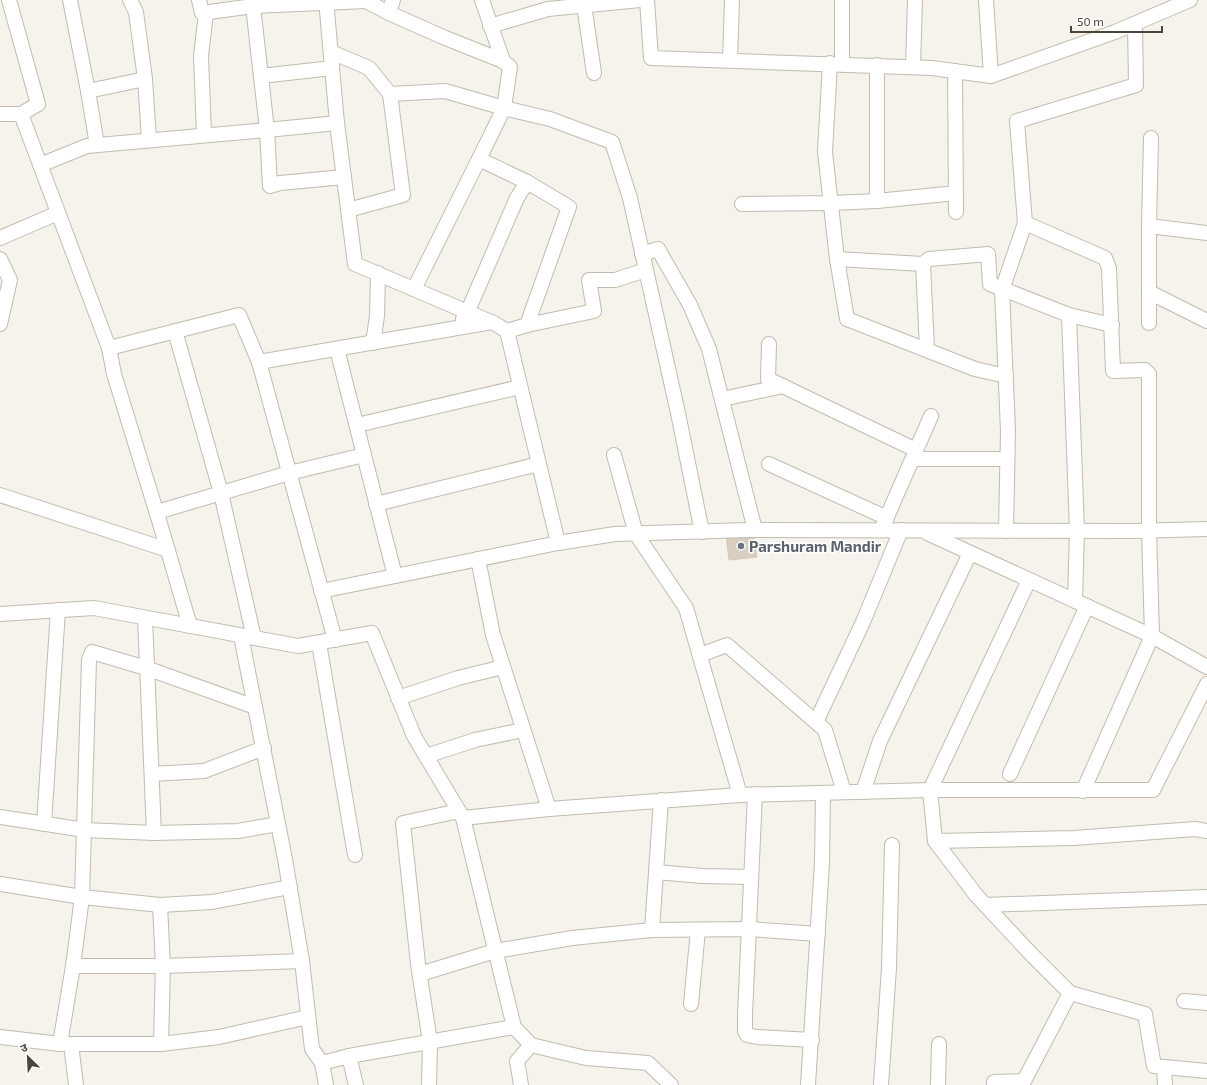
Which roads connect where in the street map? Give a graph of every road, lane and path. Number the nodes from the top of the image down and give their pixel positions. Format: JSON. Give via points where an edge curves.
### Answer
{"nodes":[{"id":1,"x":9,"y":0,"type":"edge"},
{"id":2,"x":70,"y":0,"type":"edge"},
{"id":3,"x":130,"y":0,"type":"edge"},
{"id":4,"x":199,"y":0,"type":"edge"},
{"id":5,"x":482,"y":0,"type":"edge"},
{"id":6,"x":640,"y":0,"type":"edge"},
{"id":7,"x":647,"y":0,"type":"edge"},
{"id":8,"x":732,"y":0,"type":"edge"},
{"id":9,"x":842,"y":0,"type":"edge"},
{"id":10,"x":915,"y":0,"type":"edge"},
{"id":11,"x":986,"y":0,"type":"edge"},
{"id":12,"x":1190,"y":0,"type":"edge"},
{"id":13,"x":326,"y":1,"type":"edge"},
{"id":14,"x":253,"y":3,"type":"edge"},
{"id":15,"x":584,"y":5,"type":"junction"},
{"id":16,"x":391,"y":6,"type":"edge"},
{"id":17,"x":206,"y":13,"type":"junction"},
{"id":18,"x":1135,"y":24,"type":"junction"},
{"id":19,"x":490,"y":26,"type":"junction"},
{"id":20,"x":331,"y":52,"type":"junction"},
{"id":21,"x":730,"y":60,"type":"junction"},
{"id":22,"x":503,"y":61,"type":"junction"},
{"id":23,"x":836,"y":64,"type":"junction"},
{"id":24,"x":877,"y":66,"type":"junction"},
{"id":25,"x":914,"y":67,"type":"junction"},
{"id":26,"x":332,"y":68,"type":"junction"},
{"id":27,"x":955,"y":71,"type":"junction"},
{"id":28,"x":594,"y":73,"type":"dead end"},
{"id":29,"x":261,"y":76,"type":"junction"},
{"id":30,"x":991,"y":76,"type":"junction"},
{"id":31,"x":145,"y":79,"type":"junction"},
{"id":32,"x":88,"y":91,"type":"junction"},
{"id":33,"x":390,"y":94,"type":"junction"},
{"id":34,"x":504,"y":108,"type":"junction"},
{"id":35,"x":0,"y":114,"type":"edge"},
{"id":36,"x":21,"y":114,"type":"junction"},
{"id":37,"x":337,"y":123,"type":"junction"},
{"id":38,"x":267,"y":130,"type":"junction"},
{"id":39,"x":204,"y":135,"type":"junction"},
{"id":40,"x":1151,"y":138,"type":"dead end"},
{"id":41,"x":149,"y":140,"type":"junction"},
{"id":42,"x":97,"y":145,"type":"junction"},
{"id":43,"x":479,"y":159,"type":"junction"},
{"id":44,"x":40,"y":165,"type":"junction"},
{"id":45,"x":344,"y":177,"type":"junction"},
{"id":46,"x":527,"y":182,"type":"junction"},
{"id":47,"x":956,"y":193,"type":"junction"},
{"id":48,"x":877,"y":201,"type":"junction"},
{"id":49,"x":742,"y":204,"type":"dead end"},
{"id":50,"x":831,"y":204,"type":"junction"},
{"id":51,"x":348,"y":210,"type":"junction"},
{"id":52,"x":956,"y":212,"type":"dead end"},
{"id":53,"x":58,"y":213,"type":"junction"},
{"id":54,"x":1024,"y":222,"type":"junction"},
{"id":55,"x":1149,"y":226,"type":"junction"},
{"id":56,"x":1207,"y":233,"type":"edge"},
{"id":57,"x":0,"y":238,"type":"edge"},
{"id":58,"x":642,"y":254,"type":"junction"},
{"id":59,"x":0,"y":259,"type":"edge"},
{"id":60,"x":837,"y":260,"type":"junction"},
{"id":61,"x":923,"y":264,"type":"junction"},
{"id":62,"x":646,"y":270,"type":"junction"},
{"id":63,"x":378,"y":274,"type":"junction"},
{"id":64,"x":414,"y":289,"type":"junction"},
{"id":65,"x":1002,"y":290,"type":"junction"},
{"id":66,"x":1149,"y":292,"type":"junction"},
{"id":67,"x":467,"y":312,"type":"junction"},
{"id":68,"x":1069,"y":315,"type":"junction"},
{"id":69,"x":1207,"y":321,"type":"edge"},
{"id":70,"x":492,"y":322,"type":"junction"},
{"id":71,"x":1149,"y":323,"type":"dead end"},
{"id":72,"x":0,"y":324,"type":"edge"},
{"id":73,"x":527,"y":324,"type":"junction"},
{"id":74,"x":1112,"y":325,"type":"junction"},
{"id":75,"x":457,"y":328,"type":"junction"},
{"id":76,"x":175,"y":331,"type":"junction"},
{"id":77,"x":507,"y":331,"type":"junction"},
{"id":78,"x":373,"y":342,"type":"junction"},
{"id":79,"x":769,"y":344,"type":"dead end"},
{"id":80,"x":109,"y":348,"type":"junction"},
{"id":81,"x":337,"y":349,"type":"junction"},
{"id":82,"x":927,"y":350,"type":"junction"},
{"id":83,"x":259,"y":362,"type":"junction"},
{"id":84,"x":1006,"y":376,"type":"junction"},
{"id":85,"x":783,"y":386,"type":"junction"},
{"id":86,"x":520,"y":387,"type":"junction"},
{"id":87,"x":722,"y":399,"type":"junction"},
{"id":88,"x":931,"y":416,"type":"dead end"},
{"id":89,"x":357,"y":425,"type":"junction"},
{"id":90,"x":914,"y":454,"type":"junction"},
{"id":91,"x":364,"y":455,"type":"junction"},
{"id":92,"x":614,"y":455,"type":"dead end"},
{"id":93,"x":1007,"y":459,"type":"junction"},
{"id":94,"x":539,"y":464,"type":"junction"},
{"id":95,"x":769,"y":464,"type":"dead end"},
{"id":96,"x":289,"y":473,"type":"junction"},
{"id":97,"x":221,"y":493,"type":"junction"},
{"id":98,"x":0,"y":495,"type":"edge"},
{"id":99,"x":376,"y":504,"type":"junction"},
{"id":100,"x":157,"y":512,"type":"junction"},
{"id":101,"x":884,"y":524,"type":"junction"},
{"id":102,"x":1207,"y":529,"type":"edge"},
{"id":103,"x":755,"y":530,"type":"junction"},
{"id":104,"x":901,"y":530,"type":"junction"},
{"id":105,"x":921,"y":530,"type":"junction"},
{"id":106,"x":1006,"y":530,"type":"junction"},
{"id":107,"x":1149,"y":530,"type":"junction"},
{"id":108,"x":1077,"y":531,"type":"junction"},
{"id":109,"x":702,"y":532,"type":"junction"},
{"id":110,"x":636,"y":534,"type":"junction"},
{"id":111,"x":558,"y":543,"type":"junction"},
{"id":112,"x":168,"y":550,"type":"junction"},
{"id":113,"x":970,"y":553,"type":"junction"},
{"id":114,"x":478,"y":559,"type":"junction"},
{"id":115,"x":395,"y":576,"type":"junction"},
{"id":116,"x":1029,"y":580,"type":"junction"},
{"id":117,"x":321,"y":591,"type":"junction"},
{"id":118,"x":1081,"y":604,"type":"junction"},
{"id":119,"x":58,"y":610,"type":"junction"},
{"id":120,"x":0,"y":614,"type":"edge"},
{"id":121,"x":145,"y":618,"type":"junction"},
{"id":122,"x":190,"y":626,"type":"junction"},
{"id":123,"x":1152,"y":636,"type":"junction"},
{"id":124,"x":248,"y":637,"type":"junction"},
{"id":125,"x":335,"y":640,"type":"junction"},
{"id":126,"x":319,"y":643,"type":"junction"},
{"id":127,"x":700,"y":655,"type":"junction"},
{"id":128,"x":503,"y":666,"type":"junction"},
{"id":129,"x":1207,"y":667,"type":"edge"},
{"id":130,"x":146,"y":668,"type":"junction"},
{"id":131,"x":1207,"y":684,"type":"edge"},
{"id":132,"x":398,"y":698,"type":"junction"},
{"id":133,"x":255,"y":707,"type":"junction"},
{"id":134,"x":816,"y":722,"type":"junction"},
{"id":135,"x":523,"y":730,"type":"junction"},
{"id":136,"x":264,"y":748,"type":"junction"},
{"id":137,"x":426,"y":756,"type":"junction"},
{"id":138,"x":152,"y":774,"type":"junction"},
{"id":139,"x":1010,"y":774,"type":"dead end"},
{"id":140,"x":930,"y":790,"type":"junction"},
{"id":141,"x":1083,"y":791,"type":"junction"},
{"id":142,"x":844,"y":792,"type":"junction"},
{"id":143,"x":863,"y":792,"type":"junction"},
{"id":144,"x":823,"y":793,"type":"junction"},
{"id":145,"x":755,"y":794,"type":"junction"},
{"id":146,"x":740,"y":795,"type":"junction"},
{"id":147,"x":661,"y":800,"type":"junction"},
{"id":148,"x":549,"y":809,"type":"junction"},
{"id":149,"x":461,"y":814,"type":"junction"},
{"id":150,"x":0,"y":817,"type":"edge"},
{"id":151,"x":44,"y":824,"type":"junction"},
{"id":152,"x":278,"y":824,"type":"junction"},
{"id":153,"x":84,"y":830,"type":"junction"},
{"id":154,"x":1207,"y":831,"type":"edge"},
{"id":155,"x":154,"y":833,"type":"junction"},
{"id":156,"x":936,"y":841,"type":"junction"},
{"id":157,"x":892,"y":845,"type":"dead end"},
{"id":158,"x":355,"y":855,"type":"dead end"},
{"id":159,"x":656,"y":872,"type":"junction"},
{"id":160,"x":751,"y":877,"type":"junction"},
{"id":161,"x":0,"y":884,"type":"edge"},
{"id":162,"x":290,"y":887,"type":"junction"},
{"id":163,"x":82,"y":897,"type":"junction"},
{"id":164,"x":1207,"y":897,"type":"edge"},
{"id":165,"x":160,"y":905,"type":"junction"},
{"id":166,"x":985,"y":905,"type":"junction"},
{"id":167,"x":749,"y":929,"type":"junction"},
{"id":168,"x":652,"y":930,"type":"junction"},
{"id":169,"x":698,"y":930,"type":"junction"},
{"id":170,"x":818,"y":934,"type":"junction"},
{"id":171,"x":495,"y":951,"type":"junction"},
{"id":172,"x":302,"y":961,"type":"junction"},
{"id":173,"x":73,"y":966,"type":"junction"},
{"id":174,"x":163,"y":966,"type":"junction"},
{"id":175,"x":420,"y":974,"type":"junction"},
{"id":176,"x":1070,"y":993,"type":"junction"},
{"id":177,"x":1184,"y":1001,"type":"dead end"},
{"id":178,"x":1207,"y":1003,"type":"edge"},
{"id":179,"x":691,"y":1004,"type":"dead end"},
{"id":180,"x":308,"y":1017,"type":"junction"},
{"id":181,"x":514,"y":1027,"type":"junction"},
{"id":182,"x":0,"y":1037,"type":"edge"},
{"id":183,"x":812,"y":1040,"type":"junction"},
{"id":184,"x":430,"y":1042,"type":"junction"},
{"id":185,"x":66,"y":1044,"type":"junction"},
{"id":186,"x":161,"y":1044,"type":"junction"},
{"id":187,"x":939,"y":1044,"type":"dead end"},
{"id":188,"x":530,"y":1045,"type":"junction"},
{"id":189,"x":349,"y":1056,"type":"junction"},
{"id":190,"x":322,"y":1063,"type":"junction"},
{"id":191,"x":1159,"y":1066,"type":"junction"},
{"id":192,"x":1207,"y":1071,"type":"edge"},
{"id":193,"x":76,"y":1085,"type":"edge"},
{"id":194,"x":326,"y":1085,"type":"edge"},
{"id":195,"x":356,"y":1085,"type":"edge"},
{"id":196,"x":430,"y":1085,"type":"edge"},
{"id":197,"x":522,"y":1085,"type":"edge"},
{"id":198,"x":671,"y":1085,"type":"edge"},
{"id":199,"x":808,"y":1085,"type":"edge"},
{"id":200,"x":881,"y":1085,"type":"edge"},
{"id":201,"x":938,"y":1085,"type":"edge"},
{"id":202,"x":994,"y":1085,"type":"edge"},
{"id":203,"x":1165,"y":1085,"type":"edge"}],
"edges":[{"from":1,"to":36,"type":"street","via":[[38,104]]},
{"from":2,"to":32,"type":"street"},
{"from":3,"to":31,"type":"street","via":[[136,12]]},
{"from":4,"to":17,"type":"street","via":[[202,13]]},
{"from":5,"to":19,"type":"street"},
{"from":6,"to":15,"type":"street"},
{"from":7,"to":21,"type":"street","via":[[651,58]]},
{"from":8,"to":21,"type":"street"},
{"from":9,"to":23,"type":"street"},
{"from":10,"to":25,"type":"street"},
{"from":11,"to":30,"type":"street"},
{"from":12,"to":18,"type":"street"},
{"from":13,"to":14,"type":"street"},
{"from":13,"to":16,"type":"street","via":[[366,1]]},
{"from":13,"to":20,"type":"street"},
{"from":14,"to":17,"type":"street"},
{"from":14,"to":29,"type":"street"},
{"from":15,"to":19,"type":"street","via":[[548,9]]},
{"from":15,"to":28,"type":"street"},
{"from":16,"to":22,"type":"street","via":[[443,37]]},
{"from":17,"to":39,"type":"street","via":[[201,56]]},
{"from":18,"to":30,"type":"street"},
{"from":18,"to":54,"type":"street","via":[[1136,85],[1017,121]]},
{"from":19,"to":22,"type":"street"},
{"from":20,"to":26,"type":"street"},
{"from":20,"to":33,"type":"street","via":[[370,68]]},
{"from":21,"to":23,"type":"street"},
{"from":22,"to":34,"type":"street","via":[[510,66]]},
{"from":23,"to":24,"type":"street"},
{"from":23,"to":50,"type":"street","via":[[826,152]]},
{"from":24,"to":25,"type":"street"},
{"from":24,"to":48,"type":"street"},
{"from":25,"to":27,"type":"street"},
{"from":26,"to":29,"type":"street"},
{"from":26,"to":37,"type":"street"},
{"from":27,"to":30,"type":"street"},
{"from":27,"to":47,"type":"street"},
{"from":29,"to":38,"type":"street"},
{"from":31,"to":32,"type":"street"},
{"from":31,"to":41,"type":"street"},
{"from":32,"to":42,"type":"street"},
{"from":33,"to":34,"type":"street","via":[[445,91]]},
{"from":33,"to":51,"type":"street","via":[[404,195]]},
{"from":34,"to":43,"type":"street"},
{"from":34,"to":58,"type":"street","via":[[550,119],[612,142],[630,198]]},
{"from":35,"to":36,"type":"street"},
{"from":36,"to":44,"type":"street"},
{"from":37,"to":38,"type":"street"},
{"from":37,"to":45,"type":"street"},
{"from":38,"to":39,"type":"street"},
{"from":38,"to":45,"type":"street","via":[[270,186]]},
{"from":39,"to":41,"type":"street"},
{"from":40,"to":55,"type":"street"},
{"from":41,"to":42,"type":"street"},
{"from":42,"to":44,"type":"street","via":[[87,146]]},
{"from":43,"to":46,"type":"street"},
{"from":43,"to":64,"type":"street"},
{"from":44,"to":53,"type":"street"},
{"from":45,"to":51,"type":"street"},
{"from":46,"to":67,"type":"street","via":[[517,198]]},
{"from":46,"to":73,"type":"street","via":[[569,207]]},
{"from":47,"to":48,"type":"street"},
{"from":47,"to":52,"type":"street"},
{"from":48,"to":50,"type":"street"},
{"from":49,"to":50,"type":"street"},
{"from":50,"to":60,"type":"street"},
{"from":51,"to":63,"type":"street","via":[[355,264]]},
{"from":53,"to":57,"type":"street"},
{"from":53,"to":80,"type":"street"},
{"from":54,"to":65,"type":"street"},
{"from":54,"to":74,"type":"street","via":[[1105,258],[1109,268]]},
{"from":55,"to":56,"type":"street"},
{"from":55,"to":66,"type":"street"},
{"from":58,"to":62,"type":"street"},
{"from":58,"to":87,"type":"street","via":[[658,249],[690,305],[709,349]]},
{"from":59,"to":72,"type":"street","via":[[10,280]]},
{"from":60,"to":61,"type":"street"},
{"from":60,"to":82,"type":"street","via":[[847,319]]},
{"from":61,"to":65,"type":"street","via":[[929,259],[988,254],[990,284]]},
{"from":61,"to":82,"type":"street"},
{"from":62,"to":73,"type":"street","via":[[615,280],[589,280],[594,311]]},
{"from":62,"to":109,"type":"street"},
{"from":63,"to":64,"type":"street"},
{"from":63,"to":78,"type":"street","via":[[377,316]]},
{"from":64,"to":67,"type":"street"},
{"from":65,"to":68,"type":"street"},
{"from":65,"to":84,"type":"street"},
{"from":66,"to":69,"type":"street"},
{"from":66,"to":71,"type":"street"},
{"from":67,"to":70,"type":"street"},
{"from":67,"to":75,"type":"street"},
{"from":68,"to":74,"type":"street"},
{"from":68,"to":108,"type":"street"},
{"from":70,"to":75,"type":"street"},
{"from":70,"to":77,"type":"street"},
{"from":73,"to":77,"type":"street"},
{"from":74,"to":107,"type":"street","via":[[1113,371],[1145,370],[1149,374]]},
{"from":75,"to":78,"type":"street"},
{"from":76,"to":80,"type":"street"},
{"from":76,"to":83,"type":"street","via":[[239,315]]},
{"from":76,"to":97,"type":"street"},
{"from":77,"to":86,"type":"street"},
{"from":78,"to":81,"type":"street"},
{"from":79,"to":85,"type":"street","via":[[768,379]]},
{"from":80,"to":100,"type":"street","via":[[114,374]]},
{"from":81,"to":83,"type":"street"},
{"from":81,"to":89,"type":"street"},
{"from":82,"to":84,"type":"street","via":[[975,369]]},
{"from":83,"to":96,"type":"street"},
{"from":84,"to":93,"type":"street"},
{"from":85,"to":87,"type":"street"},
{"from":85,"to":90,"type":"street"},
{"from":86,"to":89,"type":"street"},
{"from":86,"to":94,"type":"street"},
{"from":87,"to":103,"type":"street"},
{"from":88,"to":90,"type":"street"},
{"from":89,"to":91,"type":"street"},
{"from":90,"to":93,"type":"street"},
{"from":90,"to":101,"type":"street"},
{"from":91,"to":96,"type":"street"},
{"from":91,"to":99,"type":"street"},
{"from":92,"to":110,"type":"street"},
{"from":93,"to":106,"type":"street"},
{"from":94,"to":99,"type":"street"},
{"from":94,"to":111,"type":"street"},
{"from":95,"to":101,"type":"street"},
{"from":96,"to":97,"type":"street"},
{"from":96,"to":117,"type":"street"},
{"from":97,"to":100,"type":"street"},
{"from":97,"to":124,"type":"street"},
{"from":98,"to":112,"type":"street"},
{"from":99,"to":115,"type":"street"},
{"from":100,"to":112,"type":"street"},
{"from":101,"to":103,"type":"street"},
{"from":101,"to":104,"type":"street"},
{"from":102,"to":107,"type":"street"},
{"from":103,"to":109,"type":"street"},
{"from":104,"to":105,"type":"street"},
{"from":104,"to":134,"type":"street","via":[[863,622]]},
{"from":105,"to":106,"type":"street"},
{"from":105,"to":113,"type":"street"},
{"from":106,"to":108,"type":"street"},
{"from":107,"to":108,"type":"street"},
{"from":107,"to":123,"type":"street"},
{"from":108,"to":118,"type":"street"},
{"from":109,"to":110,"type":"street"},
{"from":110,"to":111,"type":"street","via":[[614,534]]},
{"from":110,"to":127,"type":"street","via":[[686,608]]},
{"from":111,"to":114,"type":"street"},
{"from":112,"to":122,"type":"street"},
{"from":113,"to":116,"type":"street"},
{"from":113,"to":143,"type":"street","via":[[880,741]]},
{"from":114,"to":115,"type":"street"},
{"from":114,"to":128,"type":"street","via":[[493,635]]},
{"from":115,"to":117,"type":"street"},
{"from":116,"to":118,"type":"street"},
{"from":116,"to":140,"type":"street"},
{"from":117,"to":125,"type":"street"},
{"from":118,"to":123,"type":"street"},
{"from":118,"to":139,"type":"street"},
{"from":119,"to":120,"type":"street"},
{"from":119,"to":121,"type":"street","via":[[94,608]]},
{"from":119,"to":151,"type":"street"},
{"from":121,"to":122,"type":"street"},
{"from":121,"to":130,"type":"street"},
{"from":122,"to":124,"type":"street"},
{"from":123,"to":129,"type":"street"},
{"from":123,"to":141,"type":"street"},
{"from":124,"to":126,"type":"street","via":[[298,646]]},
{"from":124,"to":133,"type":"street"},
{"from":125,"to":126,"type":"street"},
{"from":125,"to":132,"type":"street","via":[[372,634]]},
{"from":126,"to":158,"type":"street"},
{"from":127,"to":134,"type":"street","via":[[727,645]]},
{"from":127,"to":146,"type":"street"},
{"from":128,"to":132,"type":"street"},
{"from":128,"to":135,"type":"street"},
{"from":130,"to":133,"type":"street"},
{"from":130,"to":138,"type":"street"},
{"from":130,"to":153,"type":"street","via":[[92,652],[89,660]]},
{"from":131,"to":141,"type":"street","via":[[1153,790]]},
{"from":132,"to":137,"type":"street","via":[[414,736]]},
{"from":133,"to":136,"type":"street"},
{"from":134,"to":142,"type":"street","via":[[825,730]]},
{"from":135,"to":137,"type":"street","via":[[475,740]]},
{"from":135,"to":148,"type":"street"},
{"from":136,"to":138,"type":"street","via":[[204,771]]},
{"from":136,"to":152,"type":"street"},
{"from":137,"to":149,"type":"street"},
{"from":138,"to":155,"type":"street"},
{"from":140,"to":141,"type":"street"},
{"from":140,"to":143,"type":"street"},
{"from":140,"to":156,"type":"street"},
{"from":142,"to":143,"type":"street"},
{"from":142,"to":144,"type":"street"},
{"from":144,"to":145,"type":"street"},
{"from":144,"to":170,"type":"street"},
{"from":145,"to":146,"type":"street"},
{"from":145,"to":160,"type":"street"},
{"from":146,"to":147,"type":"street"},
{"from":147,"to":148,"type":"street"},
{"from":147,"to":159,"type":"street"},
{"from":148,"to":149,"type":"street"},
{"from":149,"to":171,"type":"street"},
{"from":149,"to":175,"type":"street","via":[[403,823]]},
{"from":150,"to":151,"type":"street"},
{"from":151,"to":153,"type":"street"},
{"from":152,"to":155,"type":"street","via":[[238,831]]},
{"from":152,"to":162,"type":"street"},
{"from":153,"to":155,"type":"street"},
{"from":153,"to":163,"type":"street"},
{"from":154,"to":156,"type":"street","via":[[1074,838]]},
{"from":156,"to":166,"type":"street"},
{"from":157,"to":200,"type":"street","via":[[889,968]]},
{"from":159,"to":160,"type":"street"},
{"from":159,"to":168,"type":"street"},
{"from":160,"to":167,"type":"street"},
{"from":161,"to":163,"type":"street"},
{"from":162,"to":165,"type":"street","via":[[212,902]]},
{"from":162,"to":172,"type":"street"},
{"from":163,"to":165,"type":"street"},
{"from":163,"to":173,"type":"street"},
{"from":164,"to":166,"type":"street"},
{"from":165,"to":174,"type":"street"},
{"from":166,"to":176,"type":"street"},
{"from":167,"to":169,"type":"street"},
{"from":167,"to":170,"type":"street"},
{"from":167,"to":183,"type":"street","via":[[745,1031],[757,1037]]},
{"from":168,"to":169,"type":"street"},
{"from":168,"to":171,"type":"street","via":[[572,938]]},
{"from":169,"to":179,"type":"street"},
{"from":170,"to":183,"type":"street"},
{"from":171,"to":175,"type":"street"},
{"from":171,"to":181,"type":"street"},
{"from":172,"to":174,"type":"street"},
{"from":172,"to":180,"type":"street"},
{"from":173,"to":174,"type":"street"},
{"from":173,"to":185,"type":"street"},
{"from":174,"to":186,"type":"street"},
{"from":175,"to":184,"type":"street"},
{"from":176,"to":191,"type":"street","via":[[1145,1014]]},
{"from":176,"to":202,"type":"street","via":[[1024,1080],[994,1082]]},
{"from":177,"to":178,"type":"street"},
{"from":180,"to":186,"type":"street","via":[[219,1036]]},
{"from":180,"to":190,"type":"street","via":[[312,1049]]},
{"from":181,"to":184,"type":"street"},
{"from":181,"to":188,"type":"street"},
{"from":182,"to":185,"type":"street"},
{"from":183,"to":199,"type":"street"},
{"from":184,"to":189,"type":"street"},
{"from":184,"to":196,"type":"street"},
{"from":185,"to":186,"type":"street"},
{"from":185,"to":193,"type":"street"},
{"from":187,"to":201,"type":"street"},
{"from":188,"to":197,"type":"street","via":[[517,1060]]},
{"from":188,"to":198,"type":"street","via":[[586,1058],[648,1063]]},
{"from":189,"to":190,"type":"street"},
{"from":189,"to":195,"type":"street"},
{"from":190,"to":194,"type":"street"},
{"from":191,"to":192,"type":"street"},
{"from":191,"to":203,"type":"street"}]}
